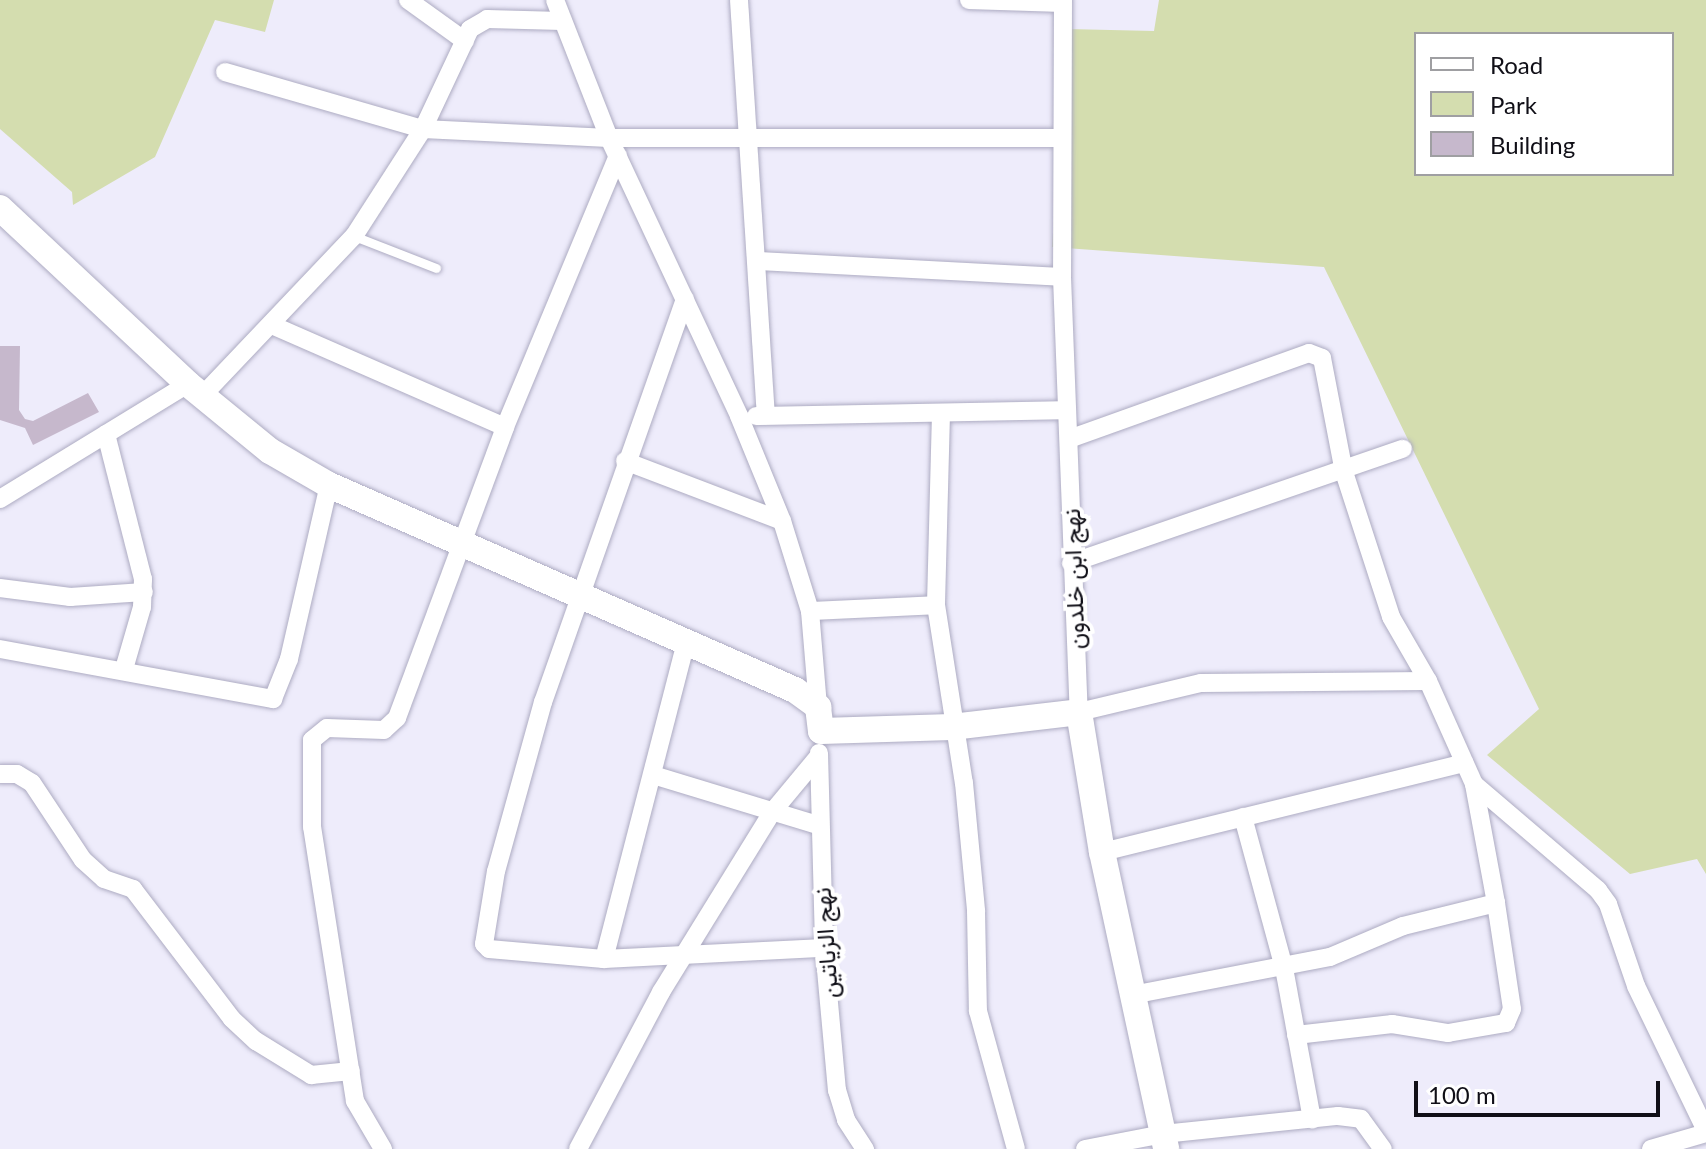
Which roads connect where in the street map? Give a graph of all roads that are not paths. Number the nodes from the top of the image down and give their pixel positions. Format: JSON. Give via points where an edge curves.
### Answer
{"nodes":[{"id":1,"x":408,"y":0,"type":"edge"},
{"id":2,"x":555,"y":0,"type":"edge"},
{"id":3,"x":739,"y":0,"type":"edge"},
{"id":4,"x":969,"y":0,"type":"edge"},
{"id":5,"x":1062,"y":2,"type":"edge"},
{"id":6,"x":562,"y":21,"type":"junction"},
{"id":7,"x":465,"y":41,"type":"junction"},
{"id":8,"x":225,"y":72,"type":"dead end"},
{"id":9,"x":423,"y":129,"type":"junction"},
{"id":10,"x":749,"y":134,"type":"junction"},
{"id":11,"x":609,"y":138,"type":"junction"},
{"id":12,"x":1061,"y":138,"type":"junction"},
{"id":13,"x":618,"y":156,"type":"junction"},
{"id":14,"x":0,"y":208,"type":"edge"},
{"id":15,"x":354,"y":236,"type":"junction"},
{"id":16,"x":758,"y":261,"type":"junction"},
{"id":17,"x":436,"y":268,"type":"dead end"},
{"id":18,"x":1062,"y":277,"type":"junction"},
{"id":19,"x":685,"y":299,"type":"junction"},
{"id":20,"x":274,"y":326,"type":"junction"},
{"id":21,"x":195,"y":390,"type":"junction"},
{"id":22,"x":1065,"y":410,"type":"junction"},
{"id":23,"x":941,"y":413,"type":"junction"},
{"id":24,"x":766,"y":415,"type":"junction"},
{"id":25,"x":739,"y":416,"type":"junction"},
{"id":26,"x":505,"y":427,"type":"junction"},
{"id":27,"x":106,"y":434,"type":"junction"},
{"id":28,"x":1069,"y":439,"type":"junction"},
{"id":29,"x":1403,"y":449,"type":"dead end"},
{"id":30,"x":625,"y":461,"type":"junction"},
{"id":31,"x":1344,"y":472,"type":"junction"},
{"id":32,"x":329,"y":485,"type":"junction"},
{"id":33,"x":0,"y":499,"type":"edge"},
{"id":34,"x":782,"y":521,"type":"junction"},
{"id":35,"x":465,"y":543,"type":"junction"},
{"id":36,"x":1071,"y":563,"type":"junction"},
{"id":37,"x":0,"y":588,"type":"edge"},
{"id":38,"x":144,"y":592,"type":"junction"},
{"id":39,"x":582,"y":595,"type":"junction"},
{"id":40,"x":936,"y":605,"type":"junction"},
{"id":41,"x":810,"y":611,"type":"junction"},
{"id":42,"x":686,"y":643,"type":"junction"},
{"id":43,"x":0,"y":649,"type":"edge"},
{"id":44,"x":124,"y":669,"type":"junction"},
{"id":45,"x":1428,"y":681,"type":"junction"},
{"id":46,"x":1079,"y":712,"type":"junction"},
{"id":47,"x":820,"y":719,"type":"junction"},
{"id":48,"x":952,"y":727,"type":"junction"},
{"id":49,"x":818,"y":757,"type":"junction"},
{"id":50,"x":1464,"y":763,"type":"junction"},
{"id":51,"x":0,"y":774,"type":"edge"},
{"id":52,"x":653,"y":775,"type":"junction"},
{"id":53,"x":1474,"y":784,"type":"junction"},
{"id":54,"x":773,"y":811,"type":"junction"},
{"id":55,"x":1243,"y":817,"type":"junction"},
{"id":56,"x":818,"y":825,"type":"junction"},
{"id":57,"x":1102,"y":852,"type":"junction"},
{"id":58,"x":1496,"y":903,"type":"junction"},
{"id":59,"x":824,"y":948,"type":"junction"},
{"id":60,"x":685,"y":956,"type":"junction"},
{"id":61,"x":604,"y":959,"type":"junction"},
{"id":62,"x":1284,"y":968,"type":"junction"},
{"id":63,"x":1132,"y":995,"type":"junction"},
{"id":64,"x":1296,"y":1035,"type":"junction"},
{"id":65,"x":351,"y":1071,"type":"junction"},
{"id":66,"x":1312,"y":1119,"type":"junction"},
{"id":67,"x":1706,"y":1132,"type":"edge"},
{"id":68,"x":1165,"y":1142,"type":"edge"},
{"id":69,"x":383,"y":1149,"type":"edge"},
{"id":70,"x":578,"y":1149,"type":"edge"},
{"id":71,"x":865,"y":1149,"type":"edge"},
{"id":72,"x":1016,"y":1149,"type":"edge"},
{"id":73,"x":1085,"y":1149,"type":"edge"},
{"id":74,"x":1383,"y":1149,"type":"edge"},
{"id":75,"x":1651,"y":1149,"type":"edge"}],
"edges":[{"from":1,"to":7,"type":"street"},
{"from":2,"to":6,"type":"street","name":"نهج الزياتين"},
{"from":3,"to":10,"type":"street"},
{"from":4,"to":5,"type":"street"},
{"from":5,"to":12,"type":"street","name":"نهج ابن خلدون"},
{"from":6,"to":7,"type":"street","via":[[487,19],[470,29]]},
{"from":6,"to":11,"type":"street","name":"نهج الزياتين"},
{"from":7,"to":9,"type":"street"},
{"from":8,"to":9,"type":"street"},
{"from":9,"to":11,"type":"street"},
{"from":9,"to":15,"type":"street"},
{"from":10,"to":11,"type":"street"},
{"from":10,"to":12,"type":"street"},
{"from":10,"to":16,"type":"street"},
{"from":11,"to":13,"type":"street","name":"نهج الزياتين"},
{"from":12,"to":18,"type":"street","name":"نهج ابن خلدون"},
{"from":13,"to":19,"type":"street","name":"نهج الزياتين"},
{"from":13,"to":26,"type":"street"},
{"from":14,"to":21,"type":"street"},
{"from":15,"to":17,"type":"lane"},
{"from":15,"to":20,"type":"street"},
{"from":16,"to":18,"type":"street"},
{"from":16,"to":24,"type":"street"},
{"from":18,"to":22,"type":"street","name":"نهج ابن خلدون"},
{"from":19,"to":25,"type":"street","name":"نهج الزياتين"},
{"from":19,"to":30,"type":"street"},
{"from":20,"to":21,"type":"street"},
{"from":20,"to":26,"type":"street"},
{"from":21,"to":27,"type":"street"},
{"from":21,"to":32,"type":"street","via":[[270,451]]},
{"from":22,"to":23,"type":"street"},
{"from":22,"to":28,"type":"street","name":"نهج ابن خلدون"},
{"from":23,"to":24,"type":"street"},
{"from":23,"to":40,"type":"street"},
{"from":24,"to":25,"type":"street"},
{"from":25,"to":34,"type":"street","name":"نهج الزياتين"},
{"from":26,"to":35,"type":"street"},
{"from":27,"to":33,"type":"street"},
{"from":27,"to":38,"type":"street"},
{"from":28,"to":31,"type":"street","via":[[1309,353],[1325,364]]},
{"from":28,"to":36,"type":"street","name":"نهج ابن خلدون"},
{"from":29,"to":31,"type":"street"},
{"from":30,"to":34,"type":"street"},
{"from":30,"to":39,"type":"street"},
{"from":31,"to":36,"type":"street"},
{"from":31,"to":45,"type":"street","via":[[1391,617]]},
{"from":32,"to":35,"type":"street"},
{"from":32,"to":44,"type":"street","via":[[277,696],[253,696]]},
{"from":34,"to":41,"type":"street","name":"نهج الزياتين"},
{"from":35,"to":39,"type":"street"},
{"from":35,"to":65,"type":"street","via":[[397,718],[384,730],[327,728],[312,740],[312,827]]},
{"from":36,"to":46,"type":"street","name":"نهج ابن خلدون"},
{"from":37,"to":38,"type":"street","via":[[70,597]]},
{"from":38,"to":44,"type":"street"},
{"from":39,"to":42,"type":"street"},
{"from":39,"to":61,"type":"street","via":[[543,702],[496,871],[484,944],[489,949]]},
{"from":40,"to":41,"type":"street"},
{"from":40,"to":48,"type":"street"},
{"from":41,"to":47,"type":"street","name":"نهج الزياتين"},
{"from":42,"to":47,"type":"street","via":[[777,682]]},
{"from":42,"to":52,"type":"street"},
{"from":43,"to":44,"type":"street"},
{"from":45,"to":46,"type":"street","via":[[1201,683]]},
{"from":45,"to":50,"type":"street"},
{"from":46,"to":48,"type":"street"},
{"from":46,"to":57,"type":"street","name":"نهج ابن خلدون"},
{"from":47,"to":48,"type":"street"},
{"from":47,"to":49,"type":"street","name":"نهج الزياتين"},
{"from":48,"to":72,"type":"street","via":[[964,783],[976,911],[978,1011]]},
{"from":49,"to":54,"type":"street"},
{"from":49,"to":56,"type":"street","name":"نهج الزياتين"},
{"from":50,"to":53,"type":"street"},
{"from":50,"to":55,"type":"street"},
{"from":51,"to":65,"type":"street","via":[[17,774],[32,783],[83,860],[104,879],[133,889],[232,1019],[256,1041],[311,1075]]},
{"from":52,"to":54,"type":"street"},
{"from":52,"to":61,"type":"street"},
{"from":53,"to":58,"type":"street"},
{"from":53,"to":67,"type":"street","via":[[1608,904],[1636,986]]},
{"from":54,"to":56,"type":"street"},
{"from":54,"to":60,"type":"street"},
{"from":55,"to":57,"type":"street"},
{"from":55,"to":62,"type":"street"},
{"from":56,"to":59,"type":"street","name":"نهج الزياتين"},
{"from":57,"to":63,"type":"street","name":"نهج ابن خلدون"},
{"from":58,"to":62,"type":"street","via":[[1403,926],[1330,957]]},
{"from":58,"to":64,"type":"street","via":[[1512,1009],[1506,1023],[1448,1033],[1392,1024]]},
{"from":59,"to":60,"type":"street"},
{"from":59,"to":71,"type":"street","name":"نهج الزياتين","via":[[839,1098]]},
{"from":60,"to":61,"type":"street"},
{"from":60,"to":70,"type":"street"},
{"from":62,"to":63,"type":"street"},
{"from":62,"to":64,"type":"street"},
{"from":63,"to":68,"type":"street","name":"نهج ابن خلدون"},
{"from":64,"to":66,"type":"street"},
{"from":65,"to":69,"type":"street","via":[[362,1118]]},
{"from":66,"to":68,"type":"street"},
{"from":66,"to":74,"type":"street","via":[[1361,1119]]},
{"from":67,"to":75,"type":"street"},
{"from":68,"to":73,"type":"street"}]}
